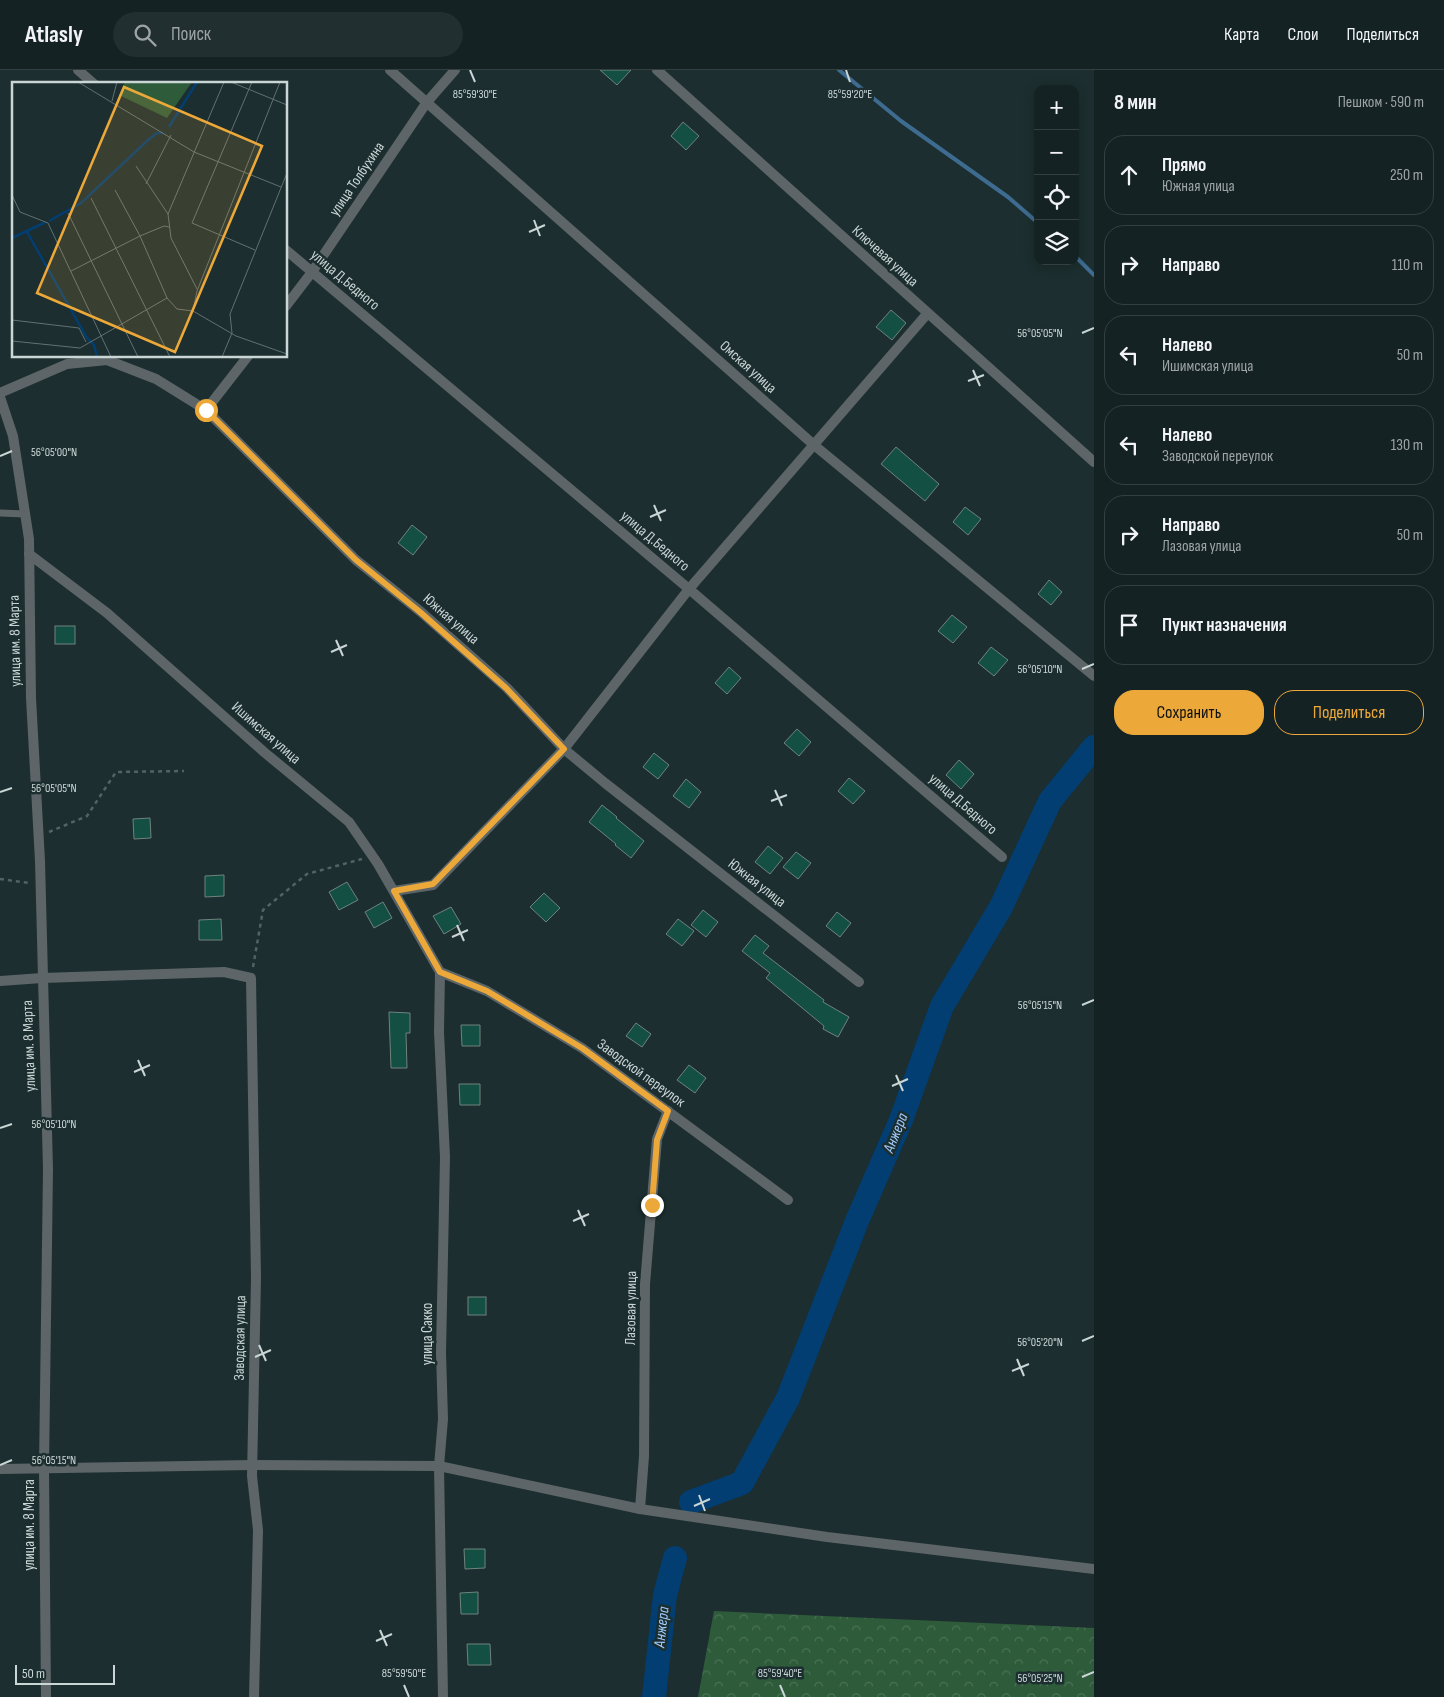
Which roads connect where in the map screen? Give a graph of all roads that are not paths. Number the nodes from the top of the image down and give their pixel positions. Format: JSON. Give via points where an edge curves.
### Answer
{"nodes":[{"id":1,"x":78,"y":70,"type":"edge"},
{"id":2,"x":390,"y":70,"type":"edge"},
{"id":3,"x":455,"y":70,"type":"edge"},
{"id":4,"x":657,"y":70,"type":"edge"},
{"id":5,"x":92,"y":82,"type":"edge"},
{"id":6,"x":427,"y":102,"type":"junction"},
{"id":7,"x":288,"y":252,"type":"edge"},
{"id":8,"x":312,"y":272,"type":"junction"},
{"id":9,"x":288,"y":303,"type":"edge"},
{"id":10,"x":928,"y":314,"type":"junction"},
{"id":11,"x":246,"y":358,"type":"edge"},
{"id":12,"x":0,"y":392,"type":"edge"},
{"id":13,"x":0,"y":397,"type":"edge"},
{"id":14,"x":206,"y":410,"type":"junction"},
{"id":15,"x":814,"y":445,"type":"junction"},
{"id":16,"x":1094,"y":462,"type":"edge"},
{"id":17,"x":0,"y":512,"type":"edge"},
{"id":18,"x":25,"y":514,"type":"junction"},
{"id":19,"x":29,"y":554,"type":"junction"},
{"id":20,"x":689,"y":588,"type":"junction"},
{"id":21,"x":1094,"y":676,"type":"edge"},
{"id":22,"x":564,"y":749,"type":"junction"},
{"id":23,"x":1002,"y":857,"type":"dead end"},
{"id":24,"x":394,"y":891,"type":"junction"},
{"id":25,"x":440,"y":972,"type":"junction"},
{"id":26,"x":42,"y":978,"type":"junction"},
{"id":27,"x":0,"y":981,"type":"edge"},
{"id":28,"x":859,"y":982,"type":"dead end"},
{"id":29,"x":668,"y":1111,"type":"junction"},
{"id":30,"x":788,"y":1200,"type":"dead end"},
{"id":31,"x":252,"y":1465,"type":"junction"},
{"id":32,"x":439,"y":1466,"type":"junction"},
{"id":33,"x":0,"y":1468,"type":"edge"},
{"id":34,"x":44,"y":1468,"type":"junction"},
{"id":35,"x":640,"y":1509,"type":"junction"},
{"id":36,"x":1094,"y":1569,"type":"edge"},
{"id":37,"x":46,"y":1697,"type":"edge"},
{"id":38,"x":254,"y":1697,"type":"edge"},
{"id":39,"x":443,"y":1697,"type":"edge"}],
"edges":[{"from":1,"to":5,"type":"street"},
{"from":2,"to":6,"type":"street","name":"Омская улица"},
{"from":3,"to":6,"type":"street","name":"улица Толбухина"},
{"from":4,"to":10,"type":"street","name":"Ключевая улица"},
{"from":6,"to":8,"type":"street","name":"улица Толбухина"},
{"from":6,"to":15,"type":"street","name":"Омская улица"},
{"from":7,"to":8,"type":"street","name":"улица Д.Бедного"},
{"from":8,"to":9,"type":"street","name":"улица Толбухина"},
{"from":8,"to":20,"type":"street","name":"улица Д.Бедного"},
{"from":10,"to":15,"type":"street"},
{"from":10,"to":16,"type":"street","name":"Ключевая улица"},
{"from":11,"to":14,"type":"street"},
{"from":12,"to":14,"type":"street","name":"Южная улица","via":[[66,364],[107,360],[156,379]]},
{"from":13,"to":18,"type":"street","name":"улица им. 8 Марта","via":[[13,436]]},
{"from":14,"to":22,"type":"street","name":"Южная улица","via":[[356,560],[506,688]]},
{"from":15,"to":20,"type":"street"},
{"from":15,"to":21,"type":"street","name":"Омская улица"},
{"from":17,"to":18,"type":"lane"},
{"from":18,"to":19,"type":"street","name":"улица им. 8 Марта"},
{"from":19,"to":24,"type":"street","name":"Ишимская улица","via":[[107,613],[264,752],[349,822]]},
{"from":19,"to":26,"type":"street","name":"улица им. 8 Марта"},
{"from":20,"to":22,"type":"street"},
{"from":20,"to":23,"type":"street","name":"улица Д.Бедного"},
{"from":22,"to":24,"type":"street","via":[[433,884]]},
{"from":22,"to":28,"type":"street","name":"Южная улица"},
{"from":24,"to":25,"type":"street","name":"Ишимская улица"},
{"from":25,"to":29,"type":"street","name":"Заводской переулок","via":[[487,991],[574,1044]]},
{"from":25,"to":32,"type":"street","name":"улица Сакко","via":[[439,1042],[445,1157],[441,1353],[443,1419]]},
{"from":26,"to":27,"type":"street"},
{"from":26,"to":31,"type":"street","name":"Заводская улица","via":[[224,972],[251,978],[256,1278]]},
{"from":26,"to":34,"type":"street","name":"улица им. 8 Марта","via":[[48,1170]]},
{"from":29,"to":30,"type":"street","name":"Заводской переулок"},
{"from":29,"to":35,"type":"street","name":"Лазовая улица","via":[[657,1140],[645,1284],[644,1456]]},
{"from":31,"to":32,"type":"street"},
{"from":31,"to":34,"type":"street"},
{"from":31,"to":38,"type":"street","name":"Заводская улица","via":[[258,1530]]},
{"from":32,"to":35,"type":"street"},
{"from":32,"to":39,"type":"street","name":"улица Сакко"},
{"from":33,"to":34,"type":"street"},
{"from":34,"to":37,"type":"street","name":"улица им. 8 Марта"},
{"from":35,"to":36,"type":"street","via":[[827,1537]]}]}
